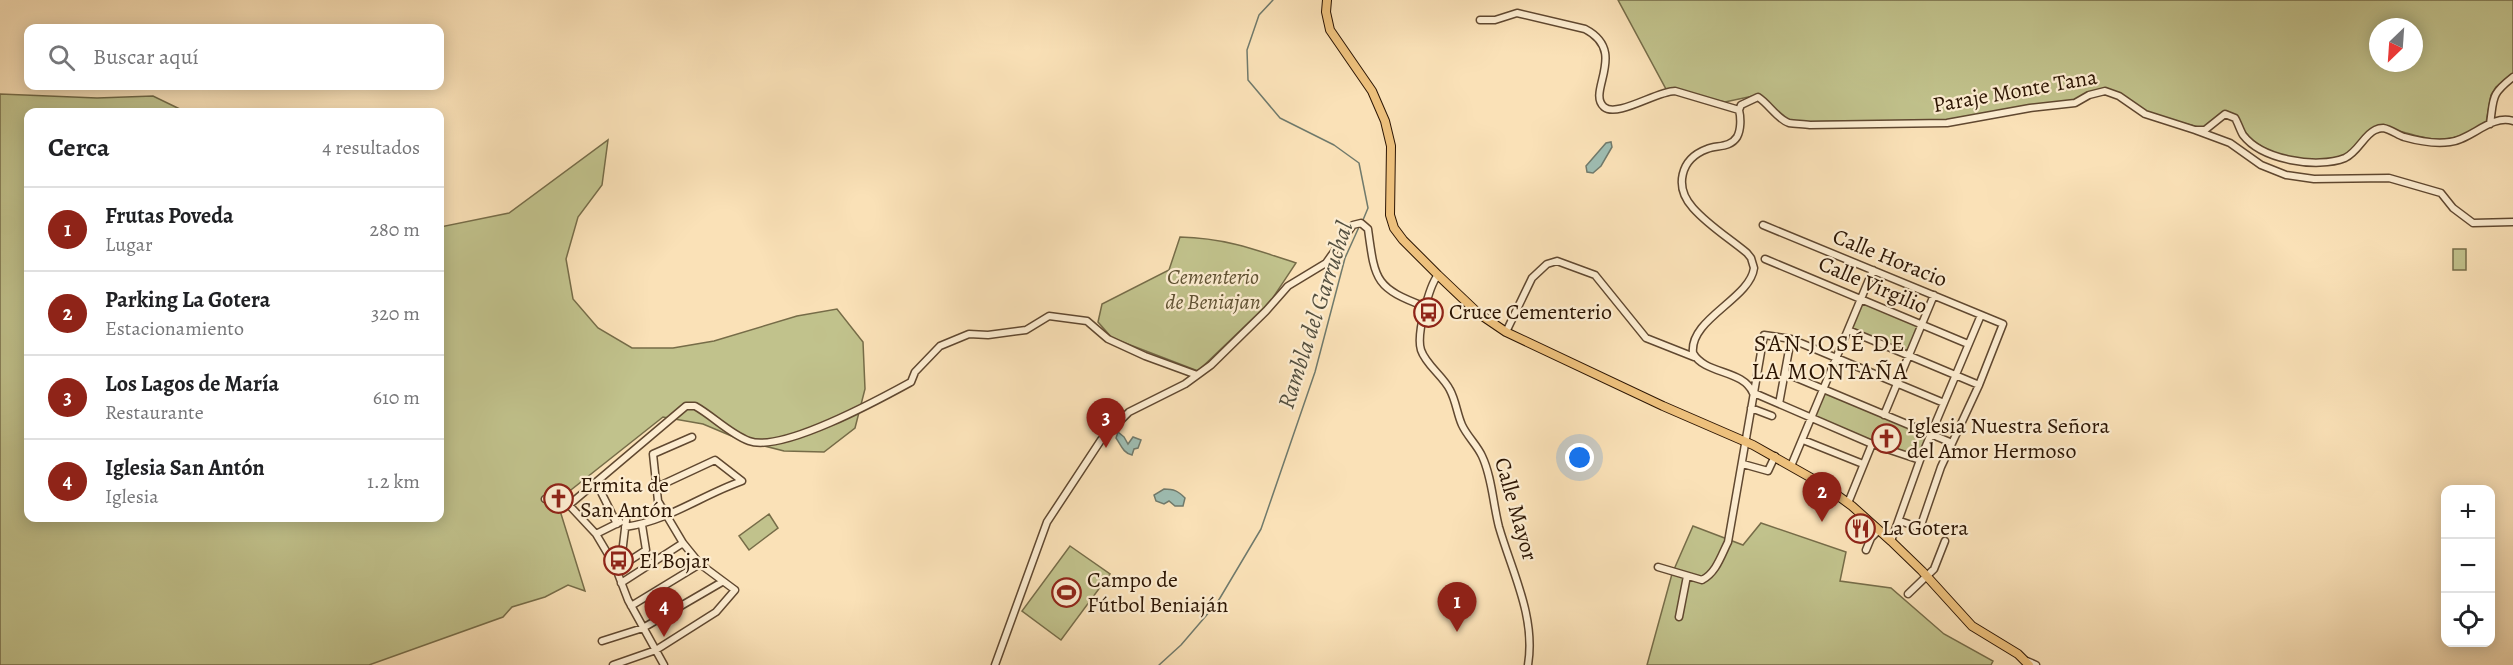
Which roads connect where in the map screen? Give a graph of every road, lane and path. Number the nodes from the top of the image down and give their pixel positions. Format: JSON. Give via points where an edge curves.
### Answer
{"nodes":[{"id":1,"x":1328,"y":0,"type":"edge"},
{"id":2,"x":1480,"y":20,"type":"dead end"},
{"id":3,"x":2513,"y":77,"type":"edge"},
{"id":4,"x":1739,"y":110,"type":"junction"},
{"id":5,"x":2513,"y":121,"type":"edge"},
{"id":6,"x":2490,"y":124,"type":"junction"},
{"id":7,"x":2195,"y":130,"type":"junction"},
{"id":8,"x":2513,"y":222,"type":"edge"},
{"id":9,"x":1763,"y":225,"type":"dead end"},
{"id":10,"x":1765,"y":259,"type":"dead end"},
{"id":11,"x":1873,"y":270,"type":"junction"},
{"id":12,"x":1438,"y":275,"type":"junction"},
{"id":13,"x":1934,"y":295,"type":"junction"},
{"id":14,"x":1861,"y":299,"type":"junction"},
{"id":15,"x":1426,"y":308,"type":"junction"},
{"id":16,"x":1981,"y":315,"type":"junction"},
{"id":17,"x":1922,"y":325,"type":"junction"},
{"id":18,"x":1848,"y":330,"type":"junction"},
{"id":19,"x":1506,"y":332,"type":"junction"},
{"id":20,"x":1791,"y":339,"type":"junction"},
{"id":21,"x":1968,"y":344,"type":"junction"},
{"id":22,"x":1909,"y":356,"type":"junction"},
{"id":23,"x":1695,"y":357,"type":"junction"},
{"id":24,"x":1836,"y":358,"type":"junction"},
{"id":25,"x":1785,"y":374,"type":"junction"},
{"id":26,"x":1197,"y":375,"type":"junction"},
{"id":27,"x":1956,"y":375,"type":"junction"},
{"id":28,"x":1897,"y":384,"type":"junction"},
{"id":29,"x":1979,"y":385,"type":"junction"},
{"id":30,"x":1824,"y":389,"type":"junction"},
{"id":31,"x":1754,"y":393,"type":"junction"},
{"id":32,"x":1779,"y":404,"type":"junction"},
{"id":33,"x":1944,"y":404,"type":"junction"},
{"id":34,"x":1751,"y":408,"type":"junction"},
{"id":35,"x":1884,"y":415,"type":"junction"},
{"id":36,"x":1772,"y":416,"type":"dead end"},
{"id":37,"x":1812,"y":418,"type":"junction"},
{"id":38,"x":1931,"y":434,"type":"junction"},
{"id":39,"x":692,"y":437,"type":"dead end"},
{"id":40,"x":1803,"y":440,"type":"junction"},
{"id":41,"x":1747,"y":442,"type":"junction"},
{"id":42,"x":1953,"y":443,"type":"junction"},
{"id":43,"x":1872,"y":444,"type":"junction"},
{"id":44,"x":1775,"y":456,"type":"junction"},
{"id":45,"x":1920,"y":460,"type":"junction"},
{"id":46,"x":1743,"y":464,"type":"junction"},
{"id":47,"x":1863,"y":464,"type":"junction"},
{"id":48,"x":1791,"y":466,"type":"junction"},
{"id":49,"x":596,"y":482,"type":"junction"},
{"id":50,"x":657,"y":487,"type":"junction"},
{"id":51,"x":545,"y":499,"type":"dead end"},
{"id":52,"x":1848,"y":503,"type":"junction"},
{"id":53,"x":569,"y":505,"type":"junction"},
{"id":54,"x":627,"y":512,"type":"dead end"},
{"id":55,"x":667,"y":516,"type":"junction"},
{"id":56,"x":625,"y":520,"type":"junction"},
{"id":57,"x":1900,"y":521,"type":"junction"},
{"id":58,"x":616,"y":524,"type":"junction"},
{"id":59,"x":642,"y":525,"type":"junction"},
{"id":60,"x":625,"y":527,"type":"junction"},
{"id":61,"x":1879,"y":530,"type":"junction"},
{"id":62,"x":596,"y":534,"type":"junction"},
{"id":63,"x":1945,"y":540,"type":"dead end"},
{"id":64,"x":1891,"y":541,"type":"junction"},
{"id":65,"x":683,"y":543,"type":"junction"},
{"id":66,"x":1866,"y":550,"type":"dead end"},
{"id":67,"x":618,"y":564,"type":"junction"},
{"id":68,"x":700,"y":564,"type":"junction"},
{"id":69,"x":1658,"y":567,"type":"dead end"},
{"id":70,"x":1687,"y":576,"type":"junction"},
{"id":71,"x":1927,"y":576,"type":"junction"},
{"id":72,"x":722,"y":582,"type":"junction"},
{"id":73,"x":621,"y":583,"type":"junction"},
{"id":74,"x":1908,"y":594,"type":"dead end"},
{"id":75,"x":631,"y":606,"type":"junction"},
{"id":76,"x":1679,"y":617,"type":"dead end"},
{"id":77,"x":644,"y":628,"type":"junction"},
{"id":78,"x":602,"y":641,"type":"dead end"},
{"id":79,"x":656,"y":650,"type":"junction"},
{"id":80,"x":2028,"y":663,"type":"edge"},
{"id":81,"x":613,"y":665,"type":"edge"},
{"id":82,"x":664,"y":665,"type":"edge"},
{"id":83,"x":995,"y":665,"type":"edge"},
{"id":84,"x":1528,"y":665,"type":"edge"},
{"id":85,"x":2036,"y":665,"type":"edge"}],
"edges":[{"from":1,"to":12,"type":"main road","via":[[1330,30],[1372,90],[1385,121],[1394,228]]},
{"from":2,"to":4,"type":"street","via":[[1517,14],[1585,29],[1595,35],[1604,46],[1606,71],[1599,99],[1611,110],[1664,91],[1675,91]]},
{"from":3,"to":6,"type":"street","via":[[2493,99]]},
{"from":4,"to":7,"type":"street","name":"Paraje Monte Tana","via":[[1758,97],[1788,123],[1947,123],[2075,103],[2105,91],[2145,114]]},
{"from":4,"to":23,"type":"street","via":[[1741,120],[1736,138],[1725,146],[1707,149],[1682,171],[1684,195],[1692,207],[1747,254],[1754,268],[1746,284],[1701,330],[1693,345]]},
{"from":5,"to":6,"type":"street"},
{"from":6,"to":7,"type":"street","via":[[2451,142],[2403,137],[2384,128],[2373,131],[2346,157],[2323,163],[2278,157],[2244,135],[2235,118],[2225,114],[2205,130]]},
{"from":7,"to":8,"type":"street","name":"Paraje Monte Tana","via":[[2230,143],[2261,165],[2286,175],[2314,179],[2389,178],[2441,193],[2473,223]]},
{"from":9,"to":11,"type":"street","name":"Calle Horacio"},
{"from":10,"to":14,"type":"street","name":"Calle Virgilio"},
{"from":11,"to":13,"type":"street","name":"Calle Horacio"},
{"from":11,"to":14,"type":"street"},
{"from":12,"to":15,"type":"street","name":"Calle Mayor"},
{"from":12,"to":19,"type":"main road","via":[[1478,313]]},
{"from":13,"to":16,"type":"street","name":"Calle Horacio"},
{"from":13,"to":17,"type":"street"},
{"from":14,"to":17,"type":"street","name":"Calle Virgilio"},
{"from":14,"to":18,"type":"street"},
{"from":15,"to":26,"type":"street","via":[[1404,299],[1382,283],[1375,272],[1368,229],[1357,223],[1326,263],[1288,286]]},
{"from":15,"to":84,"type":"street","name":"Calle Mayor","via":[[1420,347],[1448,387],[1462,425],[1483,459],[1524,608],[1530,638]]},
{"from":16,"to":21,"type":"street"},
{"from":16,"to":29,"type":"street","name":"Calle Horacio","via":[[2003,324]]},
{"from":17,"to":21,"type":"street","name":"Calle Virgilio"},
{"from":17,"to":22,"type":"street"},
{"from":18,"to":22,"type":"street"},
{"from":18,"to":24,"type":"street"},
{"from":19,"to":23,"type":"street","via":[[1532,278],[1547,264],[1557,261],[1594,275],[1646,338]]},
{"from":19,"to":41,"type":"main road"},
{"from":20,"to":24,"type":"street"},
{"from":20,"to":25,"type":"street"},
{"from":20,"to":31,"type":"street","via":[[1764,335]]},
{"from":21,"to":27,"type":"street"},
{"from":22,"to":27,"type":"street"},
{"from":22,"to":28,"type":"street"},
{"from":23,"to":31,"type":"street","via":[[1746,383]]},
{"from":24,"to":28,"type":"street"},
{"from":24,"to":30,"type":"street"},
{"from":25,"to":30,"type":"street"},
{"from":25,"to":32,"type":"street"},
{"from":26,"to":49,"type":"street","via":[[1108,339],[1087,321],[1049,316],[1026,330],[969,334],[940,346],[915,372],[911,382],[852,414],[771,444],[750,441],[695,406],[686,406]]},
{"from":26,"to":83,"type":"street","via":[[1129,412],[1101,440],[1047,522]]},
{"from":27,"to":29,"type":"street"},
{"from":27,"to":33,"type":"street"},
{"from":28,"to":33,"type":"street"},
{"from":28,"to":35,"type":"street"},
{"from":29,"to":42,"type":"street"},
{"from":30,"to":35,"type":"street"},
{"from":30,"to":37,"type":"street"},
{"from":31,"to":32,"type":"street"},
{"from":31,"to":34,"type":"street"},
{"from":32,"to":37,"type":"street"},
{"from":33,"to":38,"type":"street"},
{"from":34,"to":36,"type":"street"},
{"from":34,"to":41,"type":"street"},
{"from":35,"to":38,"type":"street"},
{"from":37,"to":40,"type":"street"},
{"from":37,"to":43,"type":"street"},
{"from":38,"to":42,"type":"street"},
{"from":38,"to":45,"type":"street"},
{"from":39,"to":50,"type":"street","via":[[653,454]]},
{"from":40,"to":47,"type":"street"},
{"from":40,"to":48,"type":"street"},
{"from":41,"to":44,"type":"main road"},
{"from":41,"to":46,"type":"street"},
{"from":42,"to":57,"type":"street","via":[[1920,528]]},
{"from":43,"to":45,"type":"street"},
{"from":43,"to":47,"type":"street"},
{"from":44,"to":46,"type":"street","via":[[1768,471]]},
{"from":44,"to":48,"type":"main road"},
{"from":45,"to":57,"type":"street"},
{"from":46,"to":70,"type":"street","via":[[1728,542],[1721,557],[1708,577],[1702,580]]},
{"from":47,"to":52,"type":"street"},
{"from":48,"to":52,"type":"main road"},
{"from":49,"to":53,"type":"street"},
{"from":49,"to":58,"type":"street"},
{"from":50,"to":55,"type":"street","via":[[658,501]]},
{"from":50,"to":55,"type":"street","via":[[714,460],[742,481]]},
{"from":51,"to":53,"type":"street"},
{"from":52,"to":61,"type":"main road"},
{"from":53,"to":62,"type":"street"},
{"from":54,"to":56,"type":"street"},
{"from":55,"to":59,"type":"street"},
{"from":55,"to":65,"type":"street"},
{"from":56,"to":58,"type":"street"},
{"from":56,"to":60,"type":"street"},
{"from":57,"to":64,"type":"street"},
{"from":58,"to":62,"type":"street"},
{"from":59,"to":60,"type":"street"},
{"from":59,"to":67,"type":"street","via":[[646,550]]},
{"from":60,"to":67,"type":"street"},
{"from":61,"to":64,"type":"main road"},
{"from":61,"to":66,"type":"street"},
{"from":62,"to":67,"type":"street"},
{"from":63,"to":71,"type":"street","via":[[1935,567]]},
{"from":64,"to":71,"type":"main road"},
{"from":65,"to":68,"type":"street"},
{"from":65,"to":73,"type":"street"},
{"from":67,"to":73,"type":"street"},
{"from":68,"to":72,"type":"street"},
{"from":68,"to":75,"type":"street"},
{"from":69,"to":70,"type":"street"},
{"from":70,"to":76,"type":"street"},
{"from":71,"to":74,"type":"street"},
{"from":71,"to":80,"type":"main road","via":[[1972,626]]},
{"from":72,"to":77,"type":"street"},
{"from":72,"to":79,"type":"street","via":[[735,590],[716,612]]},
{"from":73,"to":75,"type":"street"},
{"from":75,"to":77,"type":"street"},
{"from":77,"to":78,"type":"street"},
{"from":77,"to":79,"type":"street"},
{"from":79,"to":81,"type":"street"},
{"from":79,"to":82,"type":"street"},
{"from":80,"to":85,"type":"street"}]}
